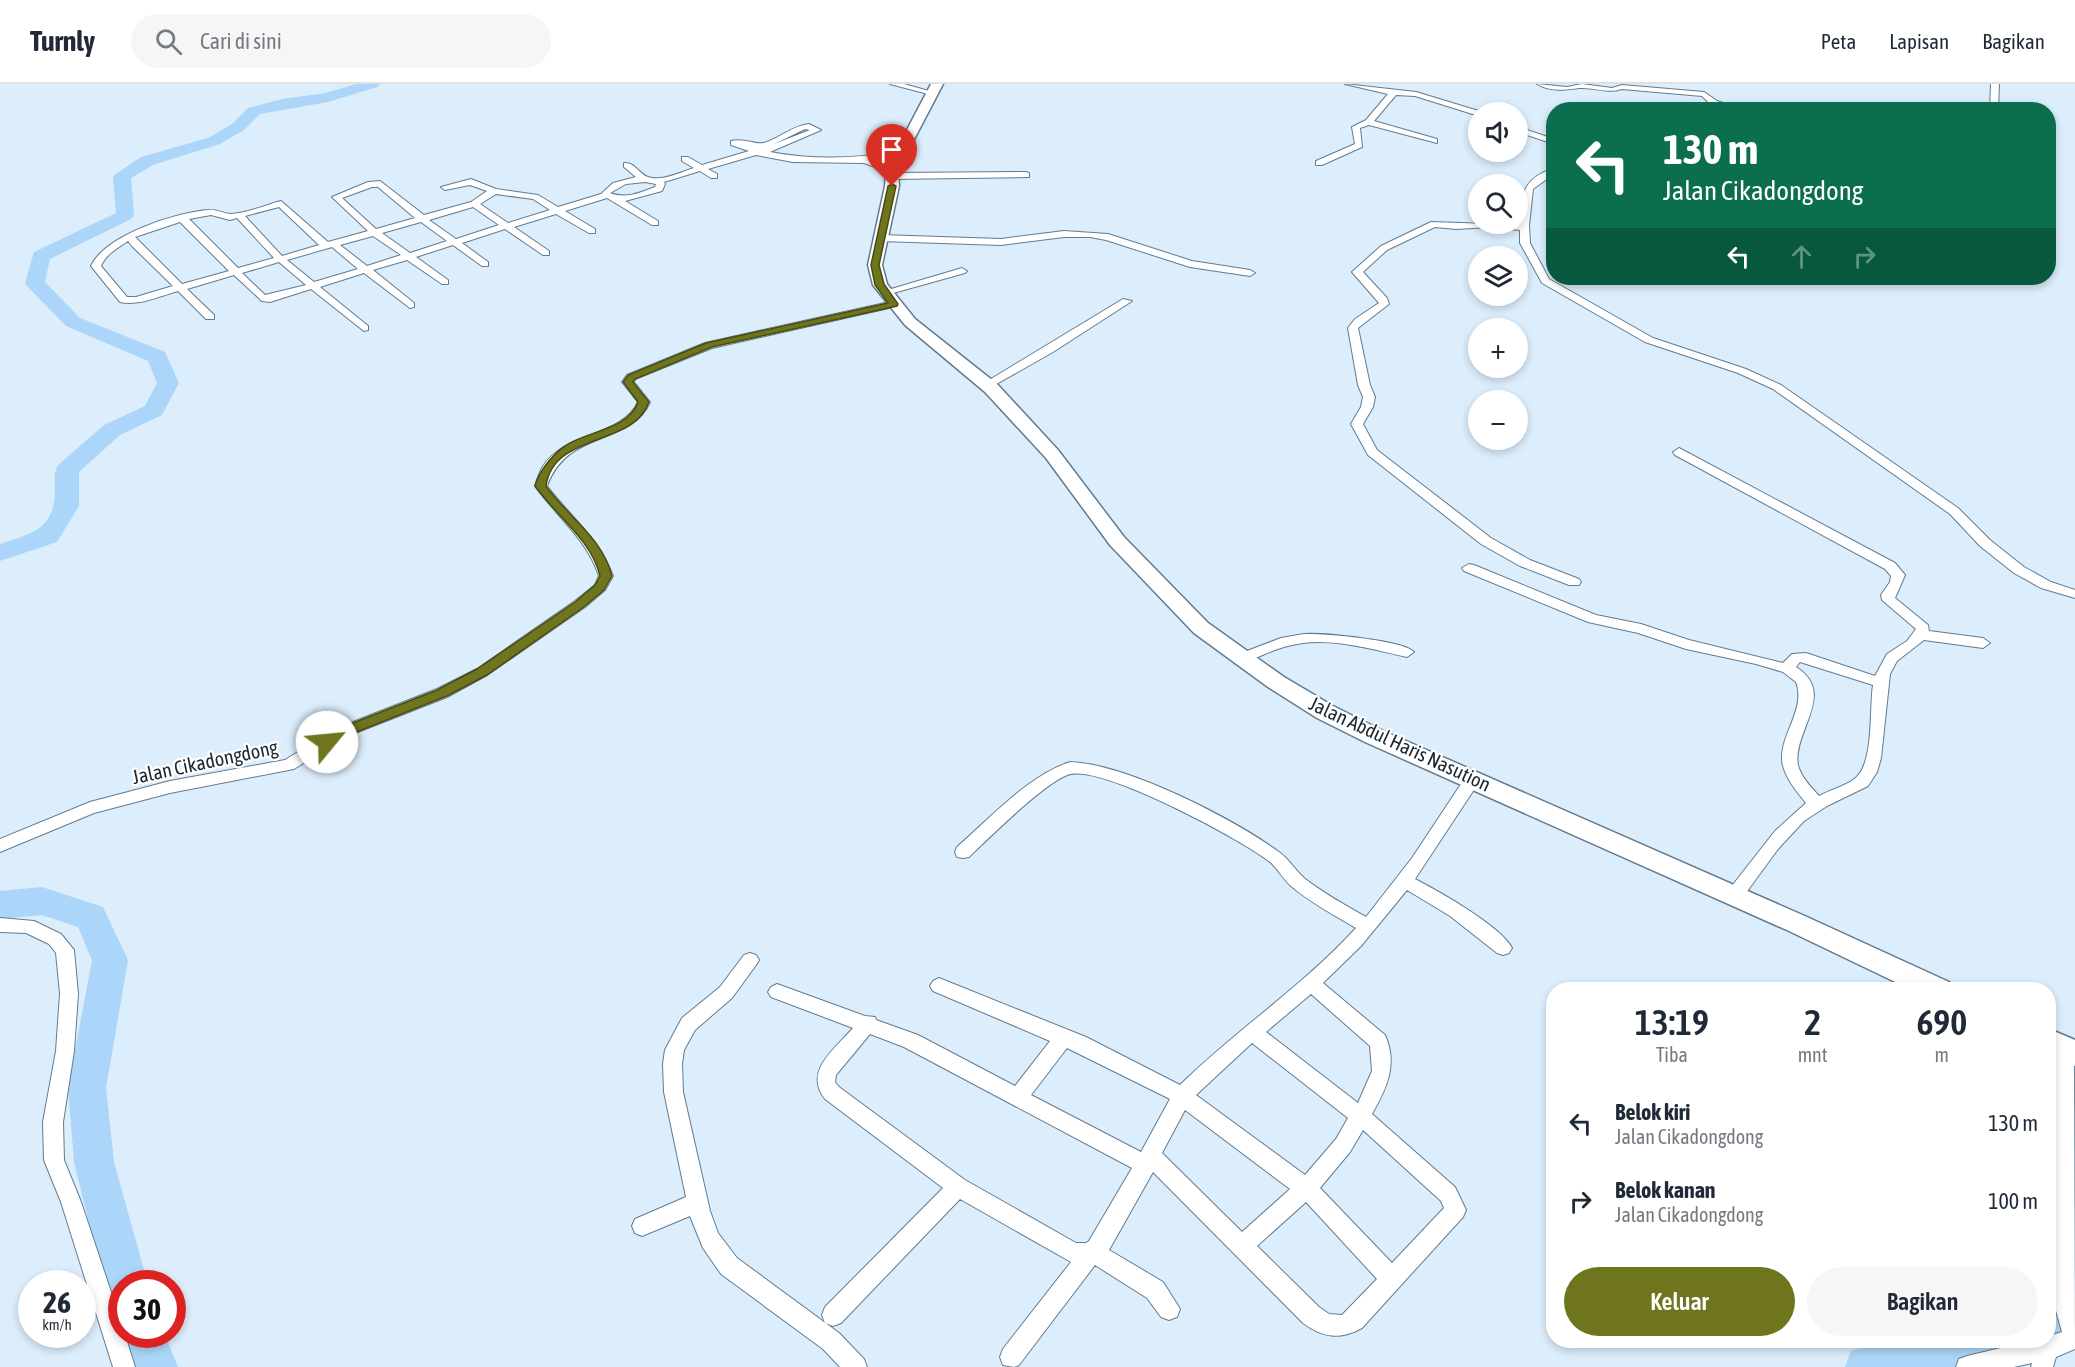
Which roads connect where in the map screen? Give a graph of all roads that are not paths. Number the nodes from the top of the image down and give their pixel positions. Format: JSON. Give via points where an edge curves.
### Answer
{"nodes":[{"id":1,"x":894,"y":84,"type":"edge"},
{"id":2,"x":1348,"y":84,"type":"edge"},
{"id":3,"x":1541,"y":84,"type":"edge"},
{"id":4,"x":1995,"y":84,"type":"edge"},
{"id":5,"x":935,"y":88,"type":"edge"},
{"id":6,"x":1394,"y":92,"type":"junction"},
{"id":7,"x":1713,"y":102,"type":"edge"},
{"id":8,"x":1994,"y":102,"type":"edge"},
{"id":9,"x":1468,"y":111,"type":"edge"},
{"id":10,"x":1369,"y":122,"type":"junction"},
{"id":11,"x":1528,"y":133,"type":"edge"},
{"id":12,"x":1546,"y":139,"type":"edge"},
{"id":13,"x":1434,"y":141,"type":"dead end"},
{"id":14,"x":763,"y":149,"type":"junction"},
{"id":15,"x":685,"y":159,"type":"dead end"},
{"id":16,"x":865,"y":160,"type":"junction"},
{"id":17,"x":1319,"y":163,"type":"dead end"},
{"id":18,"x":627,"y":165,"type":"dead end"},
{"id":19,"x":894,"y":167,"type":"junction"},
{"id":20,"x":701,"y":168,"type":"junction"},
{"id":21,"x":1026,"y":175,"type":"dead end"},
{"id":22,"x":1546,"y":175,"type":"edge"},
{"id":23,"x":714,"y":176,"type":"dead end"},
{"id":24,"x":643,"y":178,"type":"junction"},
{"id":25,"x":658,"y":181,"type":"junction"},
{"id":26,"x":445,"y":187,"type":"dead end"},
{"id":27,"x":494,"y":190,"type":"junction"},
{"id":28,"x":1528,"y":196,"type":"edge"},
{"id":29,"x":610,"y":197,"type":"junction"},
{"id":30,"x":474,"y":204,"type":"junction"},
{"id":31,"x":560,"y":210,"type":"junction"},
{"id":32,"x":239,"y":215,"type":"junction"},
{"id":33,"x":182,"y":218,"type":"junction"},
{"id":34,"x":421,"y":218,"type":"junction"},
{"id":35,"x":655,"y":223,"type":"dead end"},
{"id":36,"x":1468,"y":225,"type":"edge"},
{"id":37,"x":508,"y":226,"type":"junction"},
{"id":38,"x":592,"y":231,"type":"dead end"},
{"id":39,"x":374,"y":232,"type":"junction"},
{"id":40,"x":1525,"y":234,"type":"edge"},
{"id":41,"x":130,"y":237,"type":"junction"},
{"id":42,"x":881,"y":238,"type":"junction"},
{"id":43,"x":454,"y":243,"type":"junction"},
{"id":44,"x":329,"y":244,"type":"junction"},
{"id":45,"x":546,"y":253,"type":"dead end"},
{"id":46,"x":409,"y":257,"type":"junction"},
{"id":47,"x":279,"y":258,"type":"junction"},
{"id":48,"x":485,"y":264,"type":"dead end"},
{"id":49,"x":367,"y":270,"type":"junction"},
{"id":50,"x":234,"y":271,"type":"junction"},
{"id":51,"x":962,"y":271,"type":"dead end"},
{"id":52,"x":1250,"y":273,"type":"dead end"},
{"id":53,"x":445,"y":282,"type":"dead end"},
{"id":54,"x":1546,"y":282,"type":"edge"},
{"id":55,"x":1550,"y":285,"type":"edge"},
{"id":56,"x":181,"y":287,"type":"junction"},
{"id":57,"x":313,"y":287,"type":"junction"},
{"id":58,"x":890,"y":298,"type":"junction"},
{"id":59,"x":1127,"y":301,"type":"dead end"},
{"id":60,"x":410,"y":305,"type":"dead end"},
{"id":61,"x":210,"y":317,"type":"dead end"},
{"id":62,"x":364,"y":328,"type":"dead end"},
{"id":63,"x":987,"y":385,"type":"junction"},
{"id":64,"x":1679,"y":452,"type":"dead end"},
{"id":65,"x":1469,"y":568,"type":"dead end"},
{"id":66,"x":1574,"y":582,"type":"dead end"},
{"id":67,"x":2075,"y":594,"type":"edge"},
{"id":68,"x":1921,"y":635,"type":"junction"},
{"id":69,"x":1983,"y":643,"type":"dead end"},
{"id":70,"x":1407,"y":652,"type":"dead end"},
{"id":71,"x":1244,"y":657,"type":"junction"},
{"id":72,"x":1788,"y":669,"type":"junction"},
{"id":73,"x":1882,"y":683,"type":"junction"},
{"id":74,"x":1473,"y":779,"type":"junction"},
{"id":75,"x":1817,"y":805,"type":"junction"},
{"id":76,"x":0,"y":846,"type":"edge"},
{"id":77,"x":963,"y":852,"type":"dead end"},
{"id":78,"x":1404,"y":881,"type":"junction"},
{"id":79,"x":1734,"y":896,"type":"junction"},
{"id":80,"x":0,"y":925,"type":"edge"},
{"id":81,"x":1368,"y":926,"type":"junction"},
{"id":82,"x":1503,"y":948,"type":"dead end"},
{"id":83,"x":750,"y":960,"type":"dead end"},
{"id":84,"x":1922,"y":982,"type":"edge"},
{"id":85,"x":1311,"y":983,"type":"junction"},
{"id":86,"x":939,"y":986,"type":"dead end"},
{"id":87,"x":777,"y":992,"type":"dead end"},
{"id":88,"x":868,"y":1023,"type":"junction"},
{"id":89,"x":1252,"y":1033,"type":"junction"},
{"id":90,"x":1066,"y":1039,"type":"junction"},
{"id":91,"x":2063,"y":1048,"type":"edge"},
{"id":92,"x":1182,"y":1096,"type":"junction"},
{"id":93,"x":1018,"y":1097,"type":"junction"},
{"id":94,"x":1360,"y":1116,"type":"junction"},
{"id":95,"x":1148,"y":1160,"type":"junction"},
{"id":96,"x":958,"y":1187,"type":"junction"},
{"id":97,"x":1306,"y":1188,"type":"junction"},
{"id":98,"x":696,"y":1203,"type":"junction"},
{"id":99,"x":642,"y":1226,"type":"dead end"},
{"id":100,"x":1241,"y":1246,"type":"junction"},
{"id":101,"x":1092,"y":1253,"type":"junction"},
{"id":102,"x":1391,"y":1278,"type":"junction"},
{"id":103,"x":1169,"y":1309,"type":"dead end"},
{"id":104,"x":833,"y":1315,"type":"dead end"},
{"id":105,"x":2073,"y":1333,"type":"edge"},
{"id":106,"x":1011,"y":1357,"type":"dead end"},
{"id":107,"x":2044,"y":1357,"type":"edge"},
{"id":108,"x":124,"y":1367,"type":"edge"},
{"id":109,"x":856,"y":1367,"type":"edge"},
{"id":110,"x":1966,"y":1367,"type":"edge"}],
"edges":[{"from":1,"to":5,"type":"street"},
{"from":2,"to":6,"type":"street"},
{"from":3,"to":7,"type":"street","via":[[1567,89],[1622,87],[1704,94]]},
{"from":4,"to":8,"type":"street"},
{"from":5,"to":19,"type":"main road","name":"Jalan Abdul Haris Nasution"},
{"from":6,"to":9,"type":"street","via":[[1416,94]]},
{"from":6,"to":10,"type":"street"},
{"from":10,"to":13,"type":"street"},
{"from":10,"to":17,"type":"street","via":[[1356,128],[1360,143],[1355,149]]},
{"from":11,"to":12,"type":"street"},
{"from":14,"to":14,"type":"street","via":[[803,127],[817,130]]},
{"from":14,"to":16,"type":"street","via":[[793,159]]},
{"from":14,"to":20,"type":"street"},
{"from":15,"to":20,"type":"street"},
{"from":16,"to":19,"type":"street"},
{"from":16,"to":19,"type":"street"},
{"from":18,"to":24,"type":"street"},
{"from":19,"to":21,"type":"street"},
{"from":19,"to":42,"type":"main road","name":"Jalan Abdul Haris Nasution"},
{"from":20,"to":23,"type":"street"},
{"from":20,"to":25,"type":"street"},
{"from":22,"to":28,"type":"street","via":[[1529,188]]},
{"from":24,"to":25,"type":"street"},
{"from":24,"to":29,"type":"street","via":[[608,189],[605,193]]},
{"from":25,"to":29,"type":"street","via":[[661,186],[655,190],[627,198]]},
{"from":26,"to":27,"type":"street","via":[[471,182]]},
{"from":27,"to":30,"type":"street"},
{"from":27,"to":31,"type":"street","via":[[531,195]]},
{"from":29,"to":31,"type":"street"},
{"from":29,"to":35,"type":"street"},
{"from":30,"to":34,"type":"street"},
{"from":30,"to":37,"type":"street"},
{"from":31,"to":37,"type":"street"},
{"from":31,"to":38,"type":"street"},
{"from":32,"to":33,"type":"street","via":[[205,212]]},
{"from":32,"to":44,"type":"street","via":[[283,205]]},
{"from":32,"to":47,"type":"street"},
{"from":33,"to":41,"type":"street"},
{"from":33,"to":50,"type":"street"},
{"from":34,"to":39,"type":"street"},
{"from":34,"to":39,"type":"street","via":[[380,184],[336,198]]},
{"from":34,"to":43,"type":"street"},
{"from":36,"to":66,"type":"street","via":[[1434,224],[1384,248],[1357,272],[1384,304],[1353,328],[1369,396],[1357,424],[1372,452],[1486,541],[1525,563]]},
{"from":37,"to":43,"type":"street"},
{"from":37,"to":45,"type":"street"},
{"from":39,"to":44,"type":"street"},
{"from":39,"to":46,"type":"street"},
{"from":40,"to":54,"type":"street","via":[[1526,247]]},
{"from":41,"to":56,"type":"street"},
{"from":41,"to":56,"type":"street","via":[[111,248],[96,266],[124,300]]},
{"from":42,"to":52,"type":"street","via":[[1001,242],[1090,234],[1190,264]]},
{"from":42,"to":58,"type":"main road","name":"Jalan Abdul Haris Nasution","via":[[875,265],[880,285]]},
{"from":43,"to":46,"type":"street"},
{"from":43,"to":48,"type":"street"},
{"from":44,"to":47,"type":"street"},
{"from":44,"to":49,"type":"street"},
{"from":46,"to":49,"type":"street"},
{"from":46,"to":53,"type":"street"},
{"from":47,"to":50,"type":"street"},
{"from":47,"to":57,"type":"street"},
{"from":49,"to":57,"type":"street"},
{"from":49,"to":60,"type":"street"},
{"from":50,"to":56,"type":"street"},
{"from":50,"to":57,"type":"street","via":[[263,299]]},
{"from":51,"to":58,"type":"street"},
{"from":55,"to":67,"type":"street","via":[[1649,340],[1743,371],[1777,387],[1954,511],[2013,566],[2046,585]]},
{"from":56,"to":61,"type":"street"},
{"from":57,"to":62,"type":"street"},
{"from":58,"to":63,"type":"main road","name":"Jalan Abdul Haris Nasution","via":[[910,322]]},
{"from":58,"to":76,"type":"street","name":"Jalan Cikadongdong","via":[[709,345],[631,377],[628,382],[642,398],[643,409],[625,424],[570,447],[542,478],[541,486],[578,526],[603,564],[606,576],[600,587],[580,604],[482,672],[442,693],[340,733],[289,765],[170,786],[90,808]]},
{"from":59,"to":63,"type":"street"},
{"from":63,"to":71,"type":"main road","name":"Jalan Abdul Haris Nasution","via":[[1052,454],[1117,541],[1201,628]]},
{"from":64,"to":68,"type":"street","via":[[1890,566],[1898,575],[1889,600],[1923,628]]},
{"from":65,"to":72,"type":"street","via":[[1593,619]]},
{"from":68,"to":69,"type":"street"},
{"from":68,"to":73,"type":"street","via":[[1888,662]]},
{"from":70,"to":71,"type":"street","via":[[1317,639],[1294,640]]},
{"from":71,"to":74,"type":"main road","name":"Jalan Abdul Haris Nasution","via":[[1325,712]]},
{"from":72,"to":73,"type":"street","via":[[1797,657]]},
{"from":72,"to":75,"type":"street","via":[[1802,678],[1806,687],[1790,761],[1794,775]]},
{"from":73,"to":75,"type":"street","via":[[1869,770],[1861,782]]},
{"from":74,"to":78,"type":"street"},
{"from":74,"to":79,"type":"main road","name":"Jalan Abdul Haris Nasution"},
{"from":75,"to":79,"type":"street","via":[[1798,816]]},
{"from":77,"to":81,"type":"street","via":[[1061,771],[1086,767],[1135,784],[1220,825],[1275,857],[1290,875],[1328,904]]},
{"from":78,"to":81,"type":"street"},
{"from":78,"to":82,"type":"street","via":[[1479,926]]},
{"from":79,"to":84,"type":"main road","name":"Jalan Abdul Haris Nasution"},
{"from":80,"to":108,"type":"street","via":[[28,926],[55,939],[65,950],[69,994],[65,1051],[53,1122],[54,1160]]},
{"from":81,"to":85,"type":"street"},
{"from":83,"to":98,"type":"street","via":[[721,997],[687,1025],[675,1049],[673,1090]]},
{"from":85,"to":89,"type":"street"},
{"from":85,"to":94,"type":"street","via":[[1378,1041],[1383,1051],[1381,1077]]},
{"from":86,"to":90,"type":"street"},
{"from":87,"to":88,"type":"street"},
{"from":88,"to":93,"type":"street"},
{"from":88,"to":96,"type":"street","via":[[828,1070],[825,1085]]},
{"from":89,"to":92,"type":"street"},
{"from":89,"to":94,"type":"street"},
{"from":90,"to":92,"type":"street"},
{"from":90,"to":93,"type":"street","via":[[1053,1049]]},
{"from":91,"to":105,"type":"street","via":[[2064,1300]]},
{"from":92,"to":95,"type":"street"},
{"from":92,"to":97,"type":"street"},
{"from":93,"to":95,"type":"street"},
{"from":94,"to":97,"type":"street","via":[[1341,1148]]},
{"from":94,"to":102,"type":"street","via":[[1454,1203],[1455,1210]]},
{"from":95,"to":100,"type":"street"},
{"from":95,"to":101,"type":"street"},
{"from":96,"to":101,"type":"street","via":[[1072,1252]]},
{"from":96,"to":104,"type":"street"},
{"from":97,"to":100,"type":"street"},
{"from":97,"to":102,"type":"street"},
{"from":98,"to":99,"type":"street"},
{"from":98,"to":109,"type":"street","via":[[717,1252],[729,1266],[831,1341]]},
{"from":100,"to":102,"type":"street","via":[[1311,1315],[1323,1325],[1337,1328],[1354,1320]]},
{"from":101,"to":103,"type":"street","via":[[1155,1290]]},
{"from":101,"to":106,"type":"street"},
{"from":105,"to":107,"type":"street"},
{"from":107,"to":110,"type":"street"}]}
